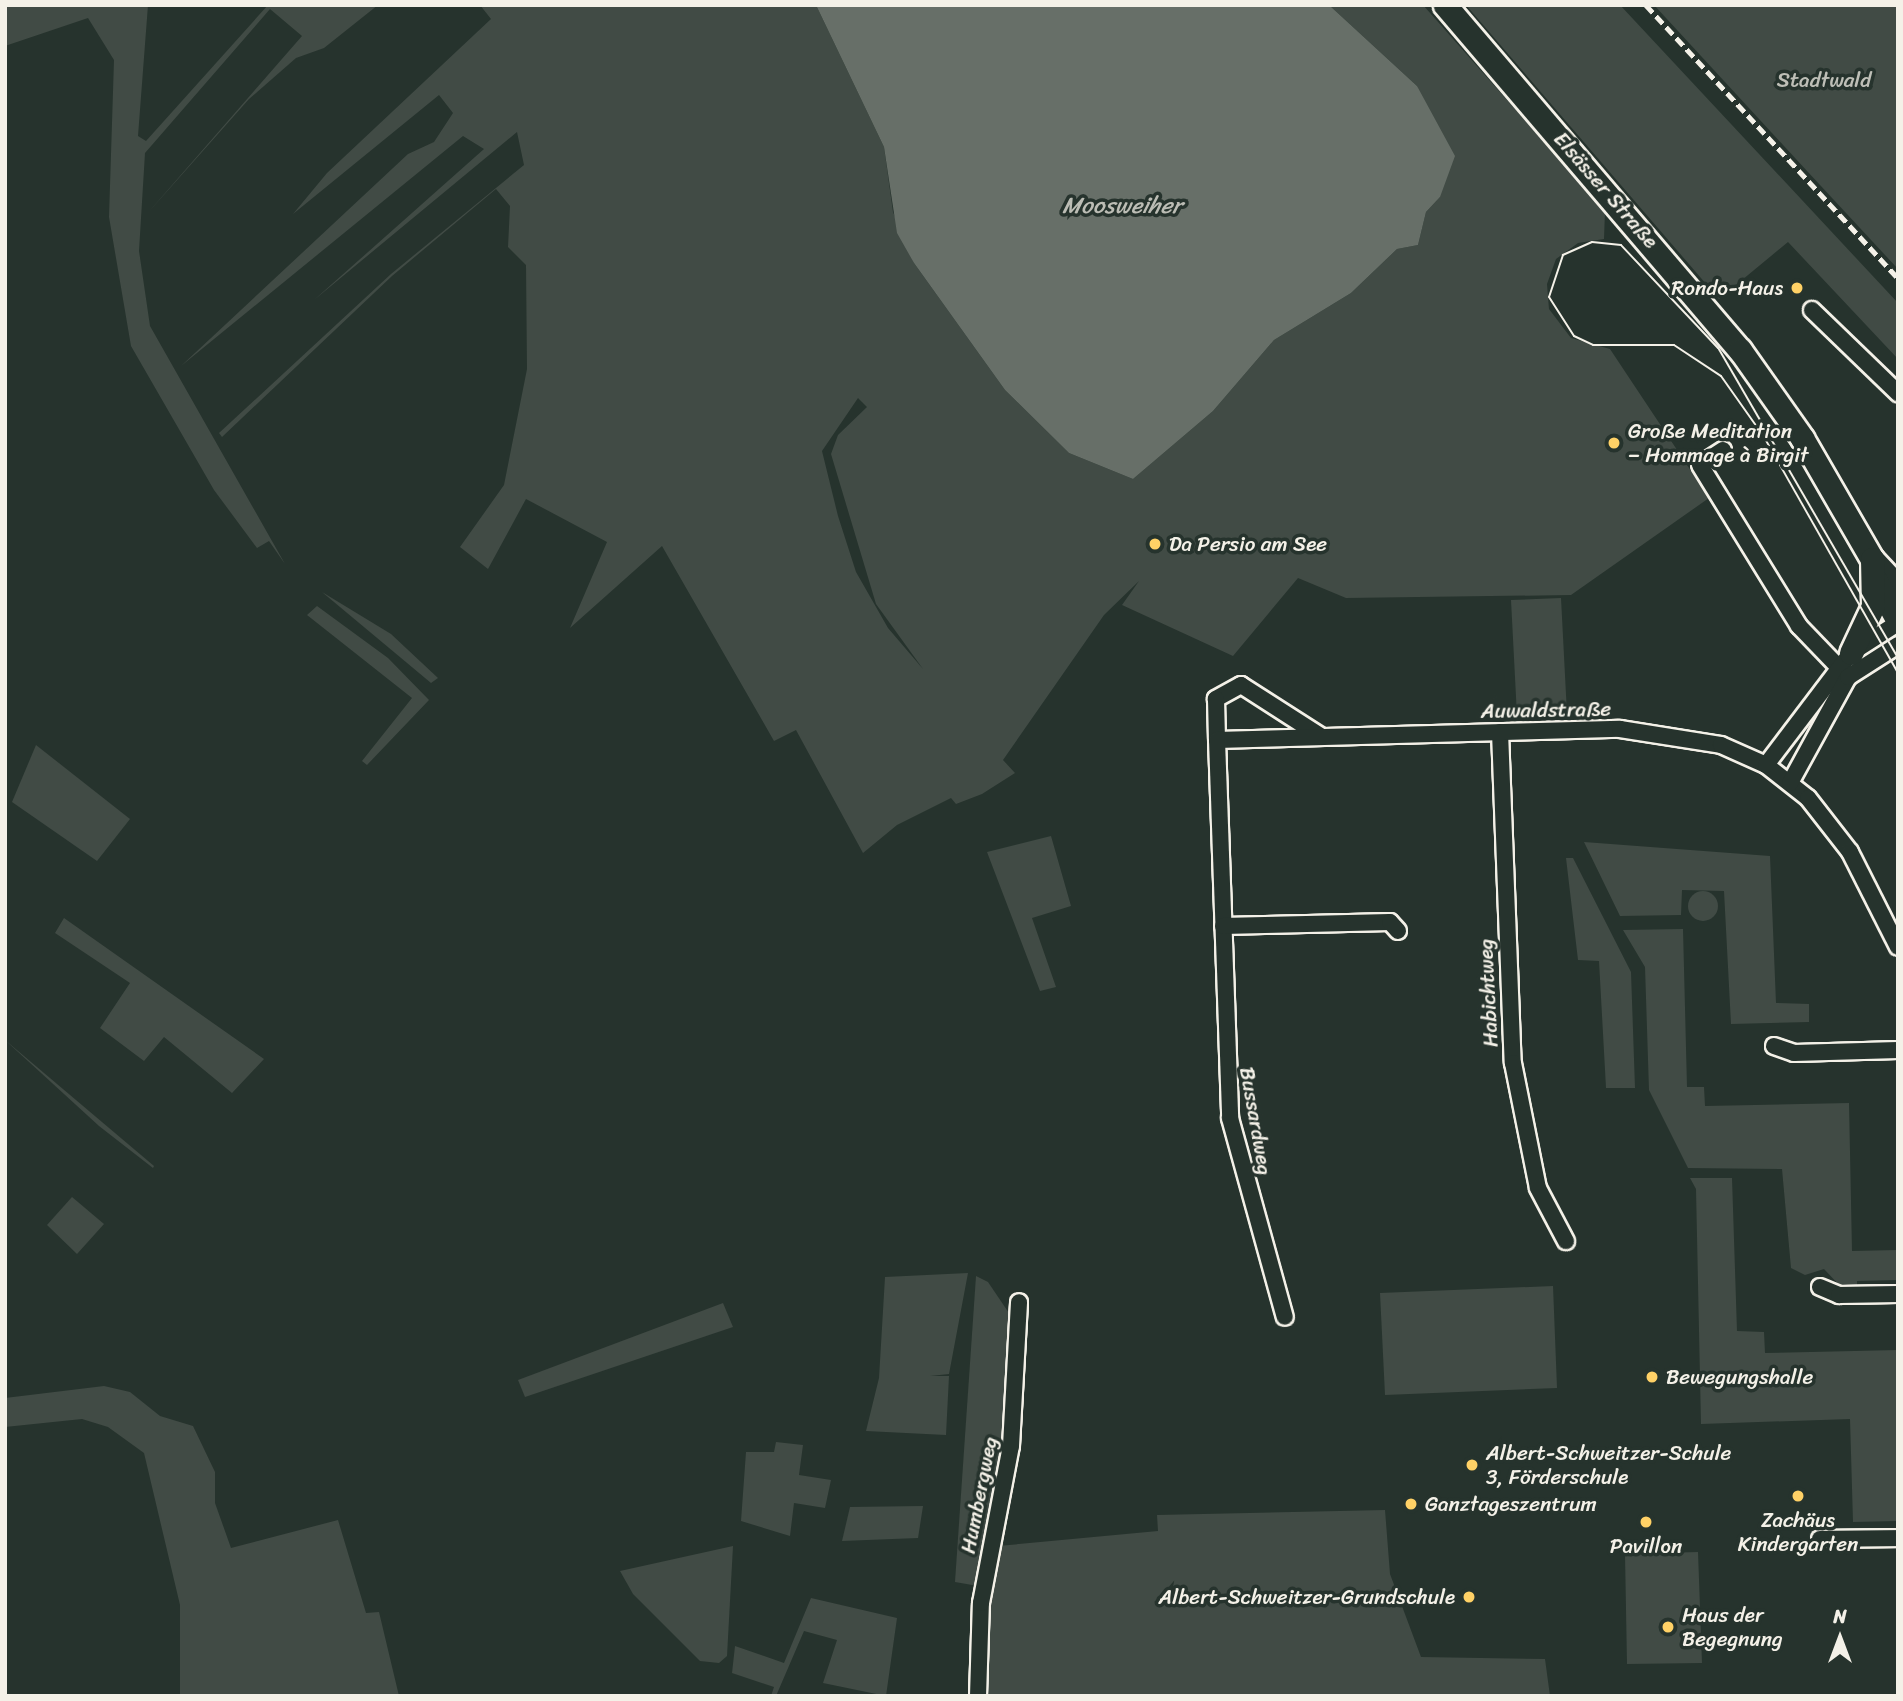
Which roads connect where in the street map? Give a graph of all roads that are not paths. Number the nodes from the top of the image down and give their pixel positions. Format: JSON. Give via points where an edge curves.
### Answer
{"nodes":[{"id":1,"x":1444,"y":5,"type":"edge"},
{"id":2,"x":1812,"y":310,"type":"dead end"},
{"id":3,"x":1898,"y":393,"type":"edge"},
{"id":4,"x":1723,"y":450,"type":"dead end"},
{"id":5,"x":1886,"y":575,"type":"edge"},
{"id":6,"x":1898,"y":622,"type":"edge"},
{"id":7,"x":1898,"y":645,"type":"edge"},
{"id":8,"x":1846,"y":667,"type":"junction"},
{"id":9,"x":1500,"y":732,"type":"junction"},
{"id":10,"x":1322,"y":737,"type":"junction"},
{"id":11,"x":1217,"y":740,"type":"junction"},
{"id":12,"x":1766,"y":765,"type":"junction"},
{"id":13,"x":1790,"y":783,"type":"junction"},
{"id":14,"x":1223,"y":926,"type":"junction"},
{"id":15,"x":1398,"y":930,"type":"dead end"},
{"id":16,"x":1898,"y":947,"type":"edge"},
{"id":17,"x":1773,"y":1046,"type":"dead end"},
{"id":18,"x":1898,"y":1050,"type":"edge"},
{"id":19,"x":1566,"y":1241,"type":"dead end"},
{"id":20,"x":1820,"y":1287,"type":"dead end"},
{"id":21,"x":1898,"y":1294,"type":"edge"},
{"id":22,"x":1019,"y":1302,"type":"dead end"},
{"id":23,"x":1285,"y":1317,"type":"dead end"},
{"id":24,"x":1898,"y":1538,"type":"edge"},
{"id":25,"x":1820,"y":1539,"type":"dead end"},
{"id":26,"x":978,"y":1696,"type":"edge"}],
"edges":[{"from":1,"to":5,"type":"main road","name":"Elsässer Straße","via":[[1746,358]]},
{"from":2,"to":3,"type":"street"},
{"from":4,"to":8,"type":"street","via":[[1700,465],[1799,626]]},
{"from":5,"to":6,"type":"main road","name":"Elsässer Straße"},
{"from":5,"to":8,"type":"main road"},
{"from":6,"to":8,"type":"street"},
{"from":7,"to":8,"type":"street"},
{"from":8,"to":12,"type":"street"},
{"from":8,"to":13,"type":"street"},
{"from":9,"to":10,"type":"street","name":"Auwaldstraße"},
{"from":9,"to":12,"type":"street","name":"Auwaldstraße","via":[[1660,731],[1692,736]]},
{"from":9,"to":19,"type":"street","name":"Habichtweg","via":[[1513,1063],[1538,1188]]},
{"from":10,"to":11,"type":"street","name":"Auwaldstraße"},
{"from":10,"to":11,"type":"street","via":[[1241,685],[1216,699]]},
{"from":11,"to":14,"type":"street","name":"Bussardweg"},
{"from":12,"to":13,"type":"street","name":"Auwaldstraße"},
{"from":13,"to":16,"type":"street","name":"Auwaldstraße","via":[[1850,852]]},
{"from":14,"to":15,"type":"street","via":[[1390,922]]},
{"from":14,"to":23,"type":"street","name":"Bussardweg","via":[[1230,1118]]},
{"from":17,"to":18,"type":"street","via":[[1794,1053]]},
{"from":20,"to":21,"type":"street","via":[[1839,1294]]},
{"from":22,"to":26,"type":"street","name":"Humbergweg","via":[[1011,1446],[981,1603]]},
{"from":24,"to":25,"type":"street"}]}
